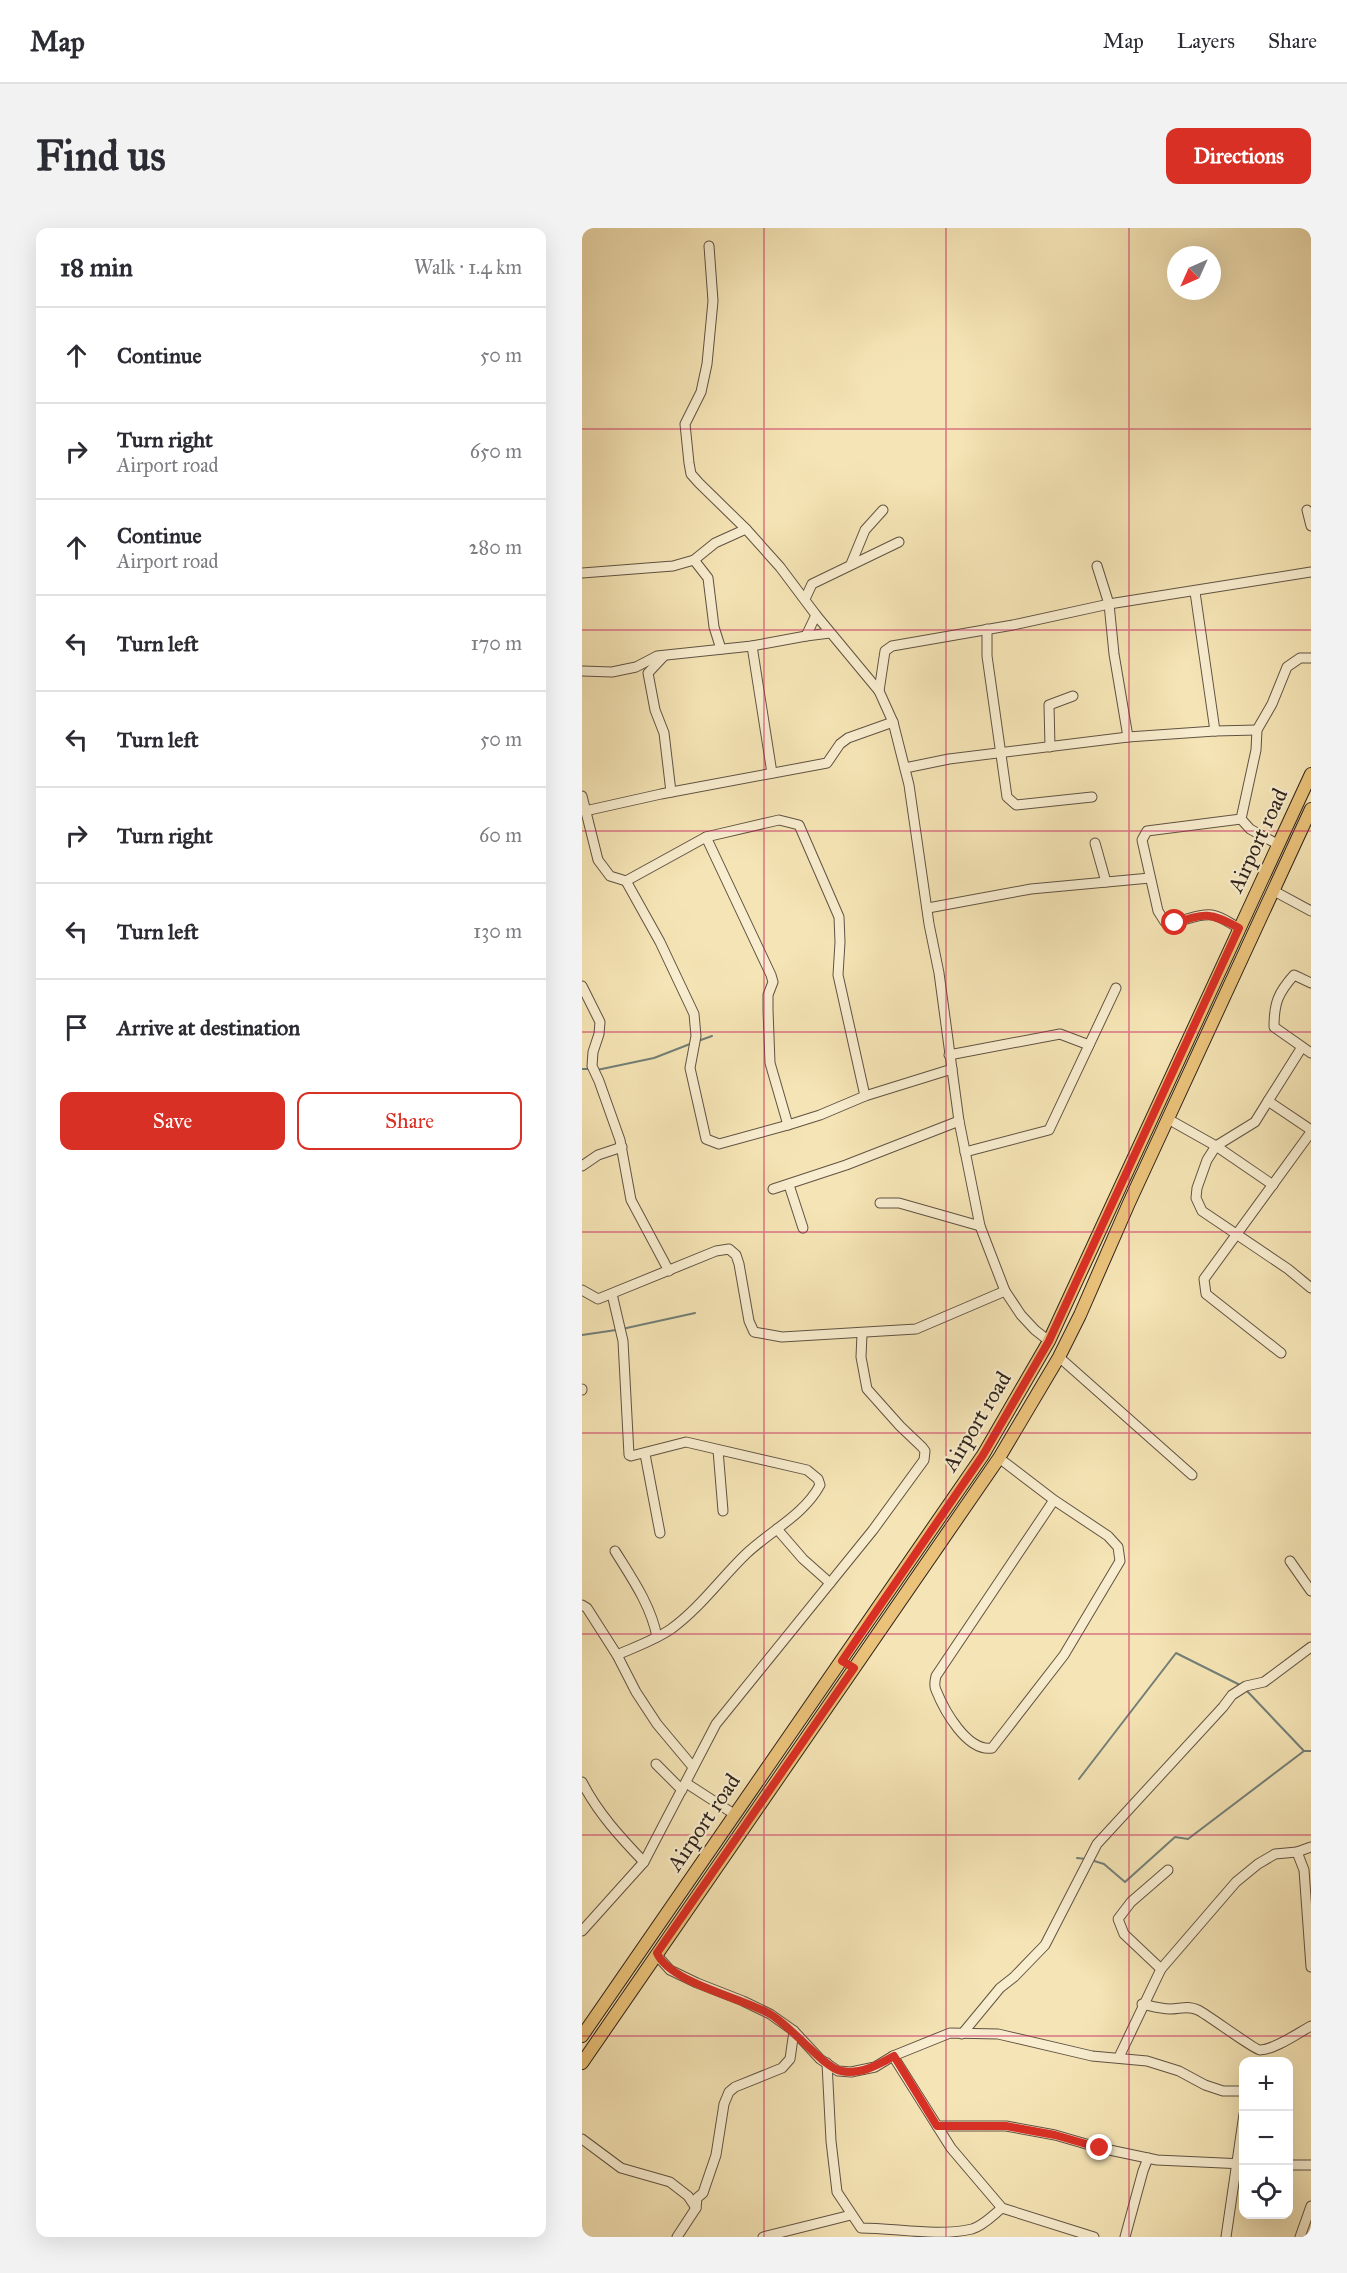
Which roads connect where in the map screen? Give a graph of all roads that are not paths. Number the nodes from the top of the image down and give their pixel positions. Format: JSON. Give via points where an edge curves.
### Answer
{"nodes":[{"id":1,"x":709,"y":246,"type":"dead end"},
{"id":2,"x":883,"y":510,"type":"dead end"},
{"id":3,"x":1307,"y":510,"type":"dead end"},
{"id":4,"x":1311,"y":526,"type":"edge"},
{"id":5,"x":746,"y":529,"type":"junction"},
{"id":6,"x":899,"y":542,"type":"dead end"},
{"id":7,"x":694,"y":560,"type":"junction"},
{"id":8,"x":851,"y":564,"type":"junction"},
{"id":9,"x":1097,"y":566,"type":"dead end"},
{"id":10,"x":1311,"y":572,"type":"edge"},
{"id":11,"x":582,"y":573,"type":"edge"},
{"id":12,"x":1195,"y":592,"type":"junction"},
{"id":13,"x":805,"y":598,"type":"junction"},
{"id":14,"x":1109,"y":604,"type":"junction"},
{"id":15,"x":816,"y":615,"type":"junction"},
{"id":16,"x":987,"y":630,"type":"junction"},
{"id":17,"x":830,"y":633,"type":"junction"},
{"id":18,"x":806,"y":636,"type":"junction"},
{"id":19,"x":752,"y":646,"type":"junction"},
{"id":20,"x":721,"y":649,"type":"junction"},
{"id":21,"x":664,"y":655,"type":"junction"},
{"id":22,"x":1311,"y":658,"type":"edge"},
{"id":23,"x":582,"y":671,"type":"edge"},
{"id":24,"x":879,"y":691,"type":"junction"},
{"id":25,"x":1073,"y":696,"type":"dead end"},
{"id":26,"x":893,"y":722,"type":"junction"},
{"id":27,"x":1257,"y":730,"type":"junction"},
{"id":28,"x":1215,"y":731,"type":"junction"},
{"id":29,"x":1128,"y":737,"type":"junction"},
{"id":30,"x":1050,"y":747,"type":"junction"},
{"id":31,"x":1001,"y":751,"type":"junction"},
{"id":32,"x":905,"y":768,"type":"junction"},
{"id":33,"x":772,"y":773,"type":"junction"},
{"id":34,"x":1311,"y":774,"type":"edge"},
{"id":35,"x":672,"y":792,"type":"junction"},
{"id":36,"x":582,"y":796,"type":"edge"},
{"id":37,"x":1092,"y":797,"type":"dead end"},
{"id":38,"x":1299,"y":800,"type":"junction"},
{"id":39,"x":1311,"y":807,"type":"edge"},
{"id":40,"x":585,"y":811,"type":"junction"},
{"id":41,"x":1241,"y":819,"type":"junction"},
{"id":42,"x":586,"y":829,"type":"edge"},
{"id":43,"x":706,"y":837,"type":"junction"},
{"id":44,"x":1095,"y":843,"type":"dead end"},
{"id":45,"x":1277,"y":844,"type":"junction"},
{"id":46,"x":1150,"y":878,"type":"junction"},
{"id":47,"x":626,"y":881,"type":"junction"},
{"id":48,"x":1106,"y":882,"type":"junction"},
{"id":49,"x":1274,"y":891,"type":"junction"},
{"id":50,"x":928,"y":908,"type":"junction"},
{"id":51,"x":1311,"y":911,"type":"edge"},
{"id":52,"x":1239,"y":928,"type":"junction"},
{"id":53,"x":1311,"y":983,"type":"edge"},
{"id":54,"x":582,"y":986,"type":"edge"},
{"id":55,"x":1116,"y":988,"type":"dead end"},
{"id":56,"x":1089,"y":1045,"type":"junction"},
{"id":57,"x":1302,"y":1047,"type":"junction"},
{"id":58,"x":1311,"y":1053,"type":"edge"},
{"id":59,"x":949,"y":1054,"type":"junction"},
{"id":60,"x":952,"y":1068,"type":"junction"},
{"id":61,"x":865,"y":1096,"type":"junction"},
{"id":62,"x":1268,"y":1101,"type":"junction"},
{"id":63,"x":1168,"y":1119,"type":"junction"},
{"id":64,"x":959,"y":1121,"type":"junction"},
{"id":65,"x":788,"y":1125,"type":"junction"},
{"id":66,"x":1311,"y":1131,"type":"edge"},
{"id":67,"x":1216,"y":1146,"type":"junction"},
{"id":68,"x":622,"y":1147,"type":"junction"},
{"id":69,"x":966,"y":1152,"type":"junction"},
{"id":70,"x":582,"y":1166,"type":"edge"},
{"id":71,"x":789,"y":1185,"type":"junction"},
{"id":72,"x":1273,"y":1185,"type":"junction"},
{"id":73,"x":773,"y":1189,"type":"dead end"},
{"id":74,"x":1116,"y":1196,"type":"junction"},
{"id":75,"x":880,"y":1203,"type":"dead end"},
{"id":76,"x":1129,"y":1203,"type":"junction"},
{"id":77,"x":980,"y":1226,"type":"junction"},
{"id":78,"x":803,"y":1228,"type":"dead end"},
{"id":79,"x":1237,"y":1235,"type":"junction"},
{"id":80,"x":669,"y":1271,"type":"junction"},
{"id":81,"x":1311,"y":1288,"type":"edge"},
{"id":82,"x":582,"y":1290,"type":"edge"},
{"id":83,"x":1005,"y":1291,"type":"junction"},
{"id":84,"x":612,"y":1294,"type":"junction"},
{"id":85,"x":862,"y":1334,"type":"junction"},
{"id":86,"x":1049,"y":1341,"type":"junction"},
{"id":87,"x":1281,"y":1353,"type":"dead end"},
{"id":88,"x":1059,"y":1357,"type":"junction"},
{"id":89,"x":718,"y":1450,"type":"junction"},
{"id":90,"x":645,"y":1454,"type":"junction"},
{"id":91,"x":999,"y":1458,"type":"junction"},
{"id":92,"x":1192,"y":1475,"type":"dead end"},
{"id":93,"x":1054,"y":1500,"type":"junction"},
{"id":94,"x":723,"y":1511,"type":"dead end"},
{"id":95,"x":777,"y":1530,"type":"junction"},
{"id":96,"x":660,"y":1533,"type":"dead end"},
{"id":97,"x":615,"y":1551,"type":"dead end"},
{"id":98,"x":1290,"y":1561,"type":"dead end"},
{"id":99,"x":830,"y":1583,"type":"junction"},
{"id":100,"x":1311,"y":1591,"type":"edge"},
{"id":101,"x":582,"y":1605,"type":"edge"},
{"id":102,"x":657,"y":1636,"type":"junction"},
{"id":103,"x":1311,"y":1647,"type":"edge"},
{"id":104,"x":617,"y":1654,"type":"junction"},
{"id":105,"x":842,"y":1661,"type":"junction"},
{"id":106,"x":854,"y":1668,"type":"junction"},
{"id":107,"x":656,"y":1764,"type":"dead end"},
{"id":108,"x":693,"y":1767,"type":"junction"},
{"id":109,"x":582,"y":1782,"type":"edge"},
{"id":110,"x":684,"y":1786,"type":"junction"},
{"id":111,"x":734,"y":1814,"type":"junction"},
{"id":112,"x":1311,"y":1847,"type":"edge"},
{"id":113,"x":1297,"y":1852,"type":"junction"},
{"id":114,"x":644,"y":1862,"type":"junction"},
{"id":115,"x":1168,"y":1870,"type":"dead end"},
{"id":116,"x":1309,"y":1920,"type":"edge"},
{"id":117,"x":582,"y":1930,"type":"edge"},
{"id":118,"x":657,"y":1953,"type":"junction"},
{"id":119,"x":1311,"y":1967,"type":"edge"},
{"id":120,"x":1161,"y":1969,"type":"junction"},
{"id":121,"x":1143,"y":2004,"type":"junction"},
{"id":122,"x":1311,"y":2026,"type":"edge"},
{"id":123,"x":584,"y":2030,"type":"edge"},
{"id":124,"x":794,"y":2031,"type":"junction"},
{"id":125,"x":962,"y":2034,"type":"junction"},
{"id":126,"x":894,"y":2056,"type":"junction"},
{"id":127,"x":1119,"y":2057,"type":"junction"},
{"id":128,"x":582,"y":2063,"type":"edge"},
{"id":129,"x":826,"y":2063,"type":"junction"},
{"id":130,"x":1239,"y":2091,"type":"edge"},
{"id":131,"x":937,"y":2126,"type":"junction"},
{"id":132,"x":582,"y":2139,"type":"edge"},
{"id":133,"x":1148,"y":2158,"type":"junction"},
{"id":134,"x":1239,"y":2163,"type":"edge"},
{"id":135,"x":1293,"y":2165,"type":"edge"},
{"id":136,"x":1311,"y":2165,"type":"edge"},
{"id":137,"x":1311,"y":2205,"type":"edge"},
{"id":138,"x":696,"y":2208,"type":"junction"},
{"id":139,"x":1002,"y":2208,"type":"junction"},
{"id":140,"x":851,"y":2216,"type":"junction"},
{"id":141,"x":861,"y":2233,"type":"edge"},
{"id":142,"x":975,"y":2233,"type":"edge"},
{"id":143,"x":1073,"y":2234,"type":"edge"},
{"id":144,"x":677,"y":2237,"type":"edge"},
{"id":145,"x":763,"y":2237,"type":"edge"},
{"id":146,"x":1094,"y":2237,"type":"edge"},
{"id":147,"x":1125,"y":2237,"type":"edge"},
{"id":148,"x":1226,"y":2237,"type":"edge"},
{"id":149,"x":1300,"y":2237,"type":"edge"}],
"edges":[{"from":1,"to":5,"type":"street","via":[[713,301],[707,364],[700,392],[685,424],[689,463],[695,478]]},
{"from":2,"to":8,"type":"street","via":[[866,530]]},
{"from":3,"to":4,"type":"street"},
{"from":5,"to":7,"type":"street","via":[[715,543]]},
{"from":5,"to":13,"type":"street"},
{"from":6,"to":8,"type":"street"},
{"from":7,"to":11,"type":"street","via":[[673,566]]},
{"from":7,"to":20,"type":"street","via":[[708,578]]},
{"from":8,"to":13,"type":"street","via":[[812,584]]},
{"from":9,"to":14,"type":"street"},
{"from":10,"to":12,"type":"street"},
{"from":12,"to":14,"type":"street"},
{"from":12,"to":28,"type":"street"},
{"from":13,"to":15,"type":"street"},
{"from":14,"to":16,"type":"street"},
{"from":14,"to":29,"type":"street"},
{"from":15,"to":17,"type":"street"},
{"from":15,"to":18,"type":"street"},
{"from":16,"to":24,"type":"street","via":[[888,648]]},
{"from":16,"to":31,"type":"street"},
{"from":17,"to":18,"type":"street"},
{"from":17,"to":24,"type":"street"},
{"from":18,"to":19,"type":"street"},
{"from":19,"to":20,"type":"street"},
{"from":19,"to":33,"type":"street"},
{"from":20,"to":21,"type":"street"},
{"from":21,"to":23,"type":"street","via":[[612,672]]},
{"from":21,"to":35,"type":"street","via":[[648,673],[664,733]]},
{"from":22,"to":27,"type":"street","via":[[1300,658],[1287,667]]},
{"from":24,"to":26,"type":"street"},
{"from":25,"to":30,"type":"street","via":[[1049,705]]},
{"from":26,"to":32,"type":"street"},
{"from":26,"to":33,"type":"street","via":[[848,738],[826,763]]},
{"from":27,"to":28,"type":"street"},
{"from":27,"to":41,"type":"street"},
{"from":28,"to":29,"type":"street"},
{"from":29,"to":30,"type":"street"},
{"from":30,"to":31,"type":"street"},
{"from":31,"to":32,"type":"street"},
{"from":31,"to":37,"type":"street","via":[[1011,803]]},
{"from":32,"to":50,"type":"street"},
{"from":33,"to":35,"type":"street"},
{"from":34,"to":38,"type":"main road","name":"Airport road"},
{"from":35,"to":40,"type":"street"},
{"from":36,"to":40,"type":"street"},
{"from":38,"to":39,"type":"main road"},
{"from":38,"to":45,"type":"main road","name":"Airport road"},
{"from":39,"to":49,"type":"main road","name":"Airport road"},
{"from":40,"to":42,"type":"street"},
{"from":41,"to":45,"type":"street","via":[[1250,829]]},
{"from":41,"to":46,"type":"street","via":[[1147,831],[1142,840]]},
{"from":42,"to":47,"type":"street","via":[[602,867],[610,876]]},
{"from":43,"to":47,"type":"street"},
{"from":43,"to":61,"type":"street","via":[[779,820],[799,825],[838,917],[838,975]]},
{"from":43,"to":65,"type":"street","via":[[773,982],[768,995],[770,1063]]},
{"from":44,"to":48,"type":"street"},
{"from":45,"to":52,"type":"main road","name":"Airport road"},
{"from":46,"to":48,"type":"street"},
{"from":46,"to":52,"type":"street","via":[[1158,911],[1165,922],[1214,915]]},
{"from":47,"to":65,"type":"street","via":[[694,1014],[696,1036],[690,1068],[706,1139],[719,1144]]},
{"from":48,"to":50,"type":"street","via":[[1031,889]]},
{"from":49,"to":51,"type":"street"},
{"from":49,"to":63,"type":"main road","name":"Airport road"},
{"from":50,"to":59,"type":"street"},
{"from":52,"to":74,"type":"main road","name":"Airport road"},
{"from":53,"to":57,"type":"street","via":[[1294,975],[1274,1006],[1274,1027]]},
{"from":54,"to":68,"type":"street","via":[[600,1022],[592,1066]]},
{"from":55,"to":56,"type":"street"},
{"from":56,"to":59,"type":"street","via":[[1060,1035]]},
{"from":56,"to":69,"type":"street","via":[[1049,1130]]},
{"from":57,"to":58,"type":"street"},
{"from":57,"to":62,"type":"street"},
{"from":59,"to":60,"type":"street"},
{"from":60,"to":61,"type":"street"},
{"from":60,"to":64,"type":"street"},
{"from":61,"to":65,"type":"street"},
{"from":62,"to":66,"type":"street"},
{"from":62,"to":67,"type":"street","via":[[1255,1122]]},
{"from":63,"to":67,"type":"street"},
{"from":63,"to":76,"type":"main road","name":"Airport road"},
{"from":64,"to":69,"type":"street"},
{"from":64,"to":71,"type":"street"},
{"from":66,"to":72,"type":"street"},
{"from":67,"to":72,"type":"street"},
{"from":67,"to":79,"type":"street","via":[[1196,1198],[1202,1211]]},
{"from":68,"to":70,"type":"street","via":[[598,1155]]},
{"from":68,"to":80,"type":"street","via":[[631,1200]]},
{"from":69,"to":77,"type":"street"},
{"from":71,"to":73,"type":"street"},
{"from":71,"to":78,"type":"street"},
{"from":72,"to":79,"type":"street"},
{"from":74,"to":76,"type":"main road"},
{"from":74,"to":86,"type":"main road","name":"Airport road"},
{"from":75,"to":77,"type":"street","via":[[899,1203]]},
{"from":76,"to":88,"type":"main road","name":"Airport road"},
{"from":77,"to":83,"type":"street"},
{"from":79,"to":81,"type":"street"},
{"from":79,"to":87,"type":"street","via":[[1204,1280],[1206,1294]]},
{"from":80,"to":84,"type":"street"},
{"from":80,"to":85,"type":"street","via":[[729,1249],[739,1264],[754,1332],[782,1337]]},
{"from":82,"to":84,"type":"street","via":[[598,1299]]},
{"from":83,"to":85,"type":"street","via":[[915,1329]]},
{"from":83,"to":86,"type":"street","via":[[1021,1315]]},
{"from":84,"to":90,"type":"street","via":[[623,1341],[628,1455]]},
{"from":85,"to":99,"type":"street","via":[[861,1358],[867,1389],[922,1447],[925,1455]]},
{"from":86,"to":105,"type":"main road","name":"Airport road","via":[[983,1455]]},
{"from":88,"to":91,"type":"main road","name":"Airport road"},
{"from":88,"to":92,"type":"street"},
{"from":89,"to":90,"type":"street","via":[[686,1443]]},
{"from":89,"to":94,"type":"street"},
{"from":89,"to":95,"type":"street","via":[[807,1470],[818,1479],[820,1485],[813,1497]]},
{"from":90,"to":96,"type":"street"},
{"from":91,"to":93,"type":"street"},
{"from":91,"to":106,"type":"main road","name":"Airport road"},
{"from":93,"to":93,"type":"street","via":[[1108,1536],[1118,1547],[1120,1561],[1064,1655],[992,1748],[985,1749],[961,1733],[942,1707],[934,1688],[936,1676]]},
{"from":95,"to":99,"type":"street"},
{"from":95,"to":102,"type":"street","via":[[746,1554],[671,1629]]},
{"from":97,"to":102,"type":"street","via":[[639,1589]]},
{"from":98,"to":100,"type":"street"},
{"from":99,"to":108,"type":"street","via":[[716,1724]]},
{"from":101,"to":104,"type":"street"},
{"from":102,"to":104,"type":"street"},
{"from":103,"to":125,"type":"street","via":[[1264,1682],[1246,1686],[1232,1695],[1155,1779],[1091,1853],[1045,1945],[1000,1988]]},
{"from":104,"to":108,"type":"street","via":[[657,1724]]},
{"from":105,"to":106,"type":"main road"},
{"from":105,"to":111,"type":"main road","name":"Airport road"},
{"from":106,"to":118,"type":"main road","name":"Airport road"},
{"from":107,"to":110,"type":"street"},
{"from":108,"to":110,"type":"street"},
{"from":109,"to":114,"type":"street","via":[[611,1827]]},
{"from":110,"to":111,"type":"street"},
{"from":110,"to":114,"type":"street"},
{"from":111,"to":123,"type":"main road","name":"Airport road"},
{"from":112,"to":113,"type":"street"},
{"from":113,"to":116,"type":"street","via":[[1304,1870]]},
{"from":113,"to":120,"type":"street","via":[[1275,1854],[1258,1863],[1236,1882]]},
{"from":114,"to":117,"type":"street"},
{"from":115,"to":120,"type":"street","via":[[1131,1902],[1118,1919],[1124,1934]]},
{"from":116,"to":119,"type":"street"},
{"from":118,"to":124,"type":"street","via":[[670,1970],[770,2014]]},
{"from":118,"to":128,"type":"main road","name":"Airport road"},
{"from":120,"to":121,"type":"street"},
{"from":121,"to":122,"type":"street","via":[[1196,2008],[1260,2050],[1272,2048]]},
{"from":121,"to":127,"type":"street"},
{"from":124,"to":129,"type":"street"},
{"from":124,"to":138,"type":"street","via":[[790,2059],[782,2068],[729,2092],[716,2155]]},
{"from":125,"to":126,"type":"street","via":[[950,2033]]},
{"from":125,"to":127,"type":"street","via":[[998,2034],[1092,2056]]},
{"from":126,"to":129,"type":"street","via":[[874,2067],[851,2072],[838,2071]]},
{"from":126,"to":131,"type":"street"},
{"from":127,"to":130,"type":"street","via":[[1179,2071],[1223,2091]]},
{"from":129,"to":140,"type":"street","via":[[837,2192]]},
{"from":131,"to":133,"type":"street","via":[[1006,2126]]},
{"from":131,"to":139,"type":"street"},
{"from":132,"to":138,"type":"street","via":[[621,2168],[670,2182]]},
{"from":133,"to":134,"type":"street"},
{"from":133,"to":147,"type":"street"},
{"from":134,"to":148,"type":"street"},
{"from":135,"to":136,"type":"street"},
{"from":137,"to":149,"type":"street"},
{"from":138,"to":144,"type":"street"},
{"from":139,"to":142,"type":"street"},
{"from":139,"to":143,"type":"street"},
{"from":140,"to":141,"type":"street"},
{"from":140,"to":145,"type":"street"},
{"from":141,"to":142,"type":"street","via":[[884,2228],[950,2235]]},
{"from":143,"to":146,"type":"street"}]}
